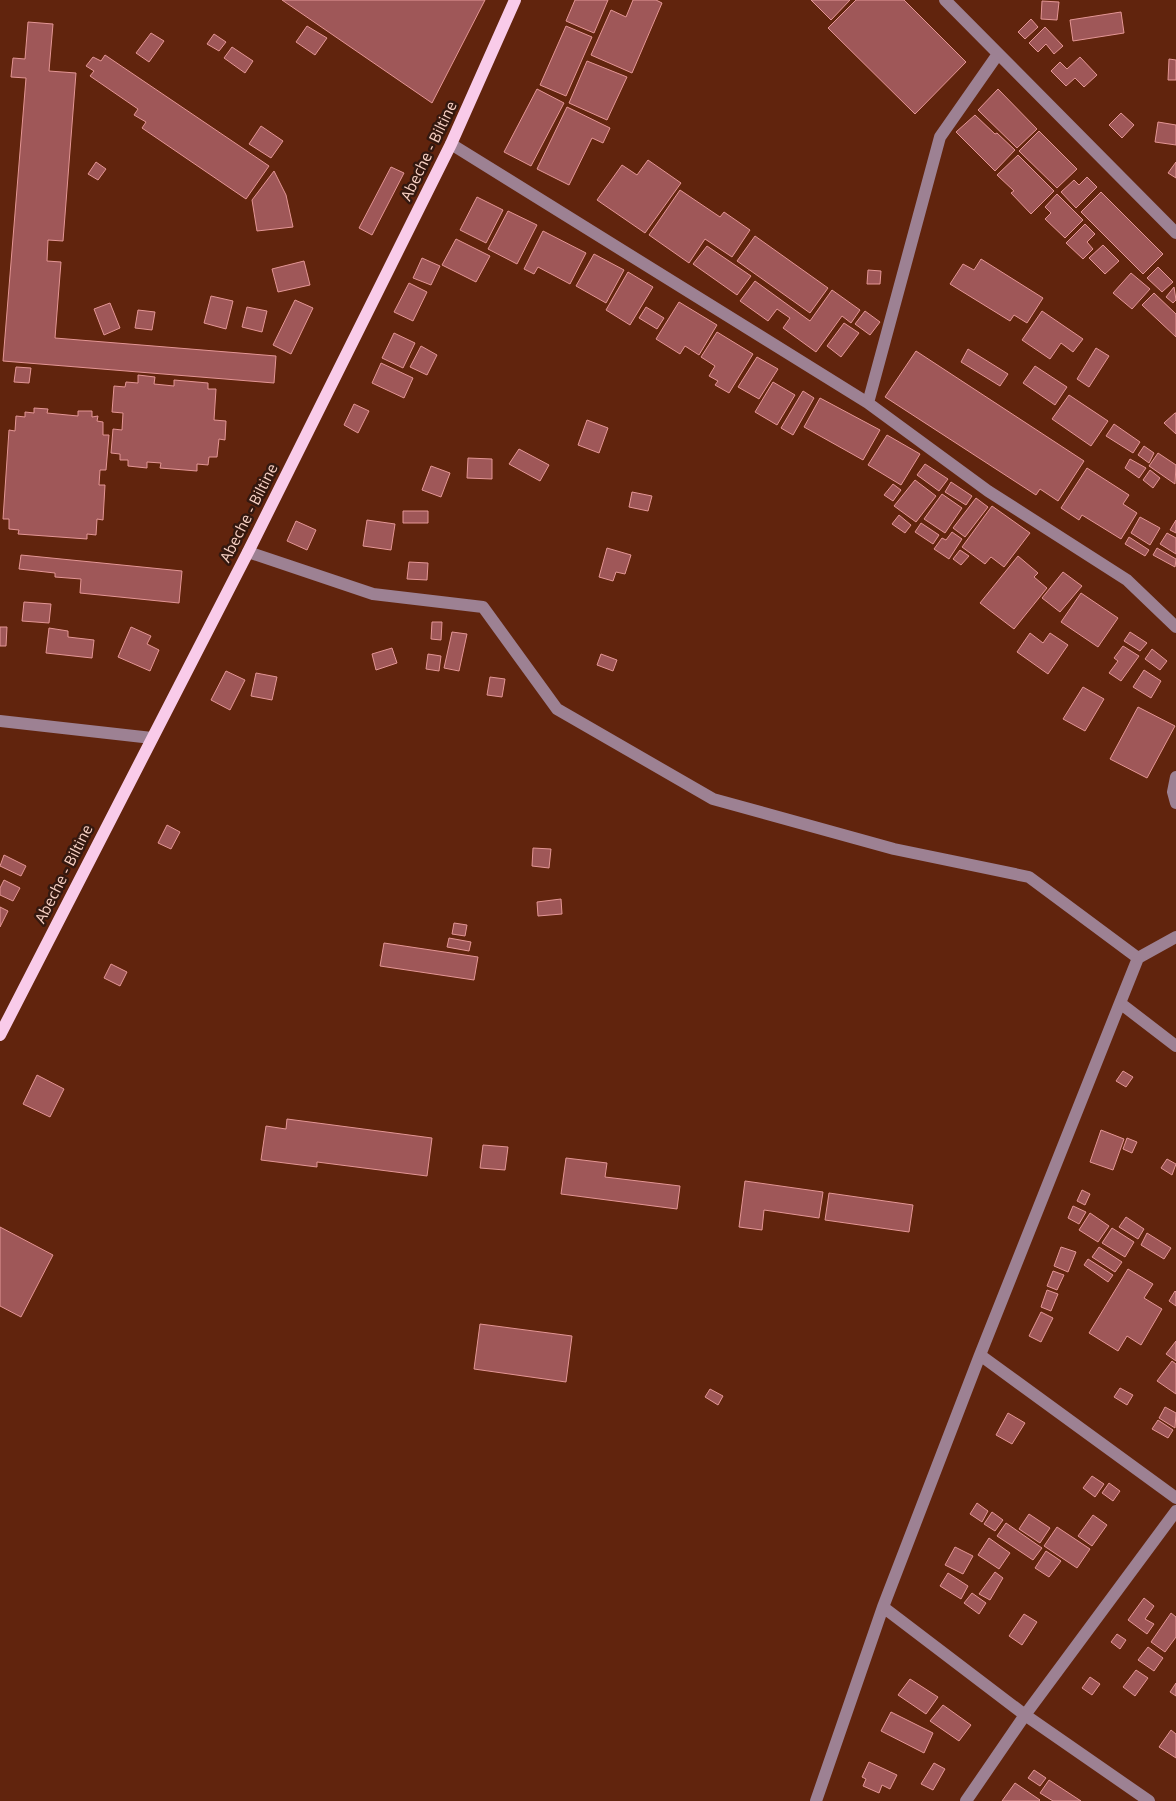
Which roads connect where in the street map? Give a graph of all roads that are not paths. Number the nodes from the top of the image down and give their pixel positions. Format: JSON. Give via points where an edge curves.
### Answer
{"nodes":[{"id":1,"x":515,"y":0,"type":"edge"},
{"id":2,"x":945,"y":0,"type":"edge"},
{"id":3,"x":998,"y":54,"type":"junction"},
{"id":4,"x":451,"y":144,"type":"junction"},
{"id":5,"x":1176,"y":233,"type":"edge"},
{"id":6,"x":868,"y":404,"type":"junction"},
{"id":7,"x":248,"y":552,"type":"junction"},
{"id":8,"x":1176,"y":627,"type":"edge"},
{"id":9,"x":0,"y":721,"type":"edge"},
{"id":10,"x":152,"y":738,"type":"junction"},
{"id":11,"x":1176,"y":777,"type":"edge"},
{"id":12,"x":1176,"y":803,"type":"edge"},
{"id":13,"x":1176,"y":937,"type":"edge"},
{"id":14,"x":1138,"y":958,"type":"junction"},
{"id":15,"x":1120,"y":1003,"type":"junction"},
{"id":16,"x":0,"y":1035,"type":"edge"},
{"id":17,"x":1176,"y":1046,"type":"edge"},
{"id":18,"x":980,"y":1355,"type":"junction"},
{"id":19,"x":1176,"y":1498,"type":"edge"},
{"id":20,"x":1176,"y":1511,"type":"edge"},
{"id":21,"x":882,"y":1607,"type":"junction"},
{"id":22,"x":1025,"y":1715,"type":"junction"},
{"id":23,"x":816,"y":1801,"type":"edge"},
{"id":24,"x":966,"y":1801,"type":"edge"},
{"id":25,"x":1149,"y":1801,"type":"edge"}],
"edges":[{"from":1,"to":4,"type":"main road","name":"Abeche - Biltine"},
{"from":2,"to":3,"type":"street"},
{"from":3,"to":5,"type":"street"},
{"from":3,"to":6,"type":"street","via":[[940,137]]},
{"from":4,"to":6,"type":"street"},
{"from":4,"to":7,"type":"main road","name":"Abeche - Biltine"},
{"from":6,"to":8,"type":"street","via":[[988,491],[1127,580]]},
{"from":7,"to":10,"type":"main road","name":"Abeche - Biltine"},
{"from":7,"to":14,"type":"street","via":[[373,594],[483,606],[557,709],[713,799],[894,849],[1029,877]]},
{"from":9,"to":10,"type":"street"},
{"from":10,"to":16,"type":"main road","name":"Abeche - Biltine"},
{"from":11,"to":12,"type":"street","via":[[1173,792]]},
{"from":13,"to":14,"type":"street"},
{"from":14,"to":15,"type":"street"},
{"from":15,"to":17,"type":"street"},
{"from":15,"to":18,"type":"street"},
{"from":18,"to":19,"type":"street"},
{"from":18,"to":21,"type":"street"},
{"from":20,"to":22,"type":"street"},
{"from":21,"to":22,"type":"street"},
{"from":21,"to":23,"type":"street"},
{"from":22,"to":24,"type":"street"},
{"from":22,"to":25,"type":"street"}]}
